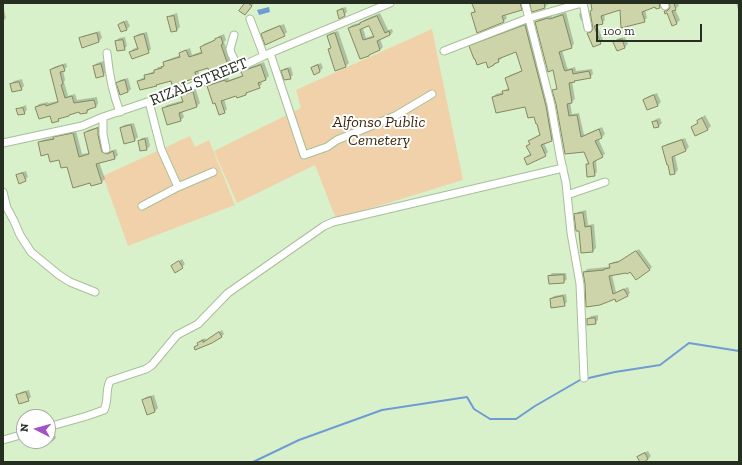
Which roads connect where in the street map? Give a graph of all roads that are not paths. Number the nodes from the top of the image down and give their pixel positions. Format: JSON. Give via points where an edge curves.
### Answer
{"nodes":[{"id":1,"x":390,"y":3,"type":"edge"},
{"id":2,"x":525,"y":3,"type":"edge"},
{"id":3,"x":582,"y":3,"type":"edge"},
{"id":4,"x":529,"y":18,"type":"junction"},
{"id":5,"x":250,"y":19,"type":"dead end"},
{"id":6,"x":588,"y":28,"type":"dead end"},
{"id":7,"x":234,"y":35,"type":"dead end"},
{"id":8,"x":444,"y":51,"type":"dead end"},
{"id":9,"x":107,"y":52,"type":"dead end"},
{"id":10,"x":267,"y":54,"type":"junction"},
{"id":11,"x":238,"y":68,"type":"junction"},
{"id":12,"x":432,"y":94,"type":"dead end"},
{"id":13,"x":149,"y":102,"type":"junction"},
{"id":14,"x":120,"y":112,"type":"junction"},
{"id":15,"x":103,"y":117,"type":"junction"},
{"id":16,"x":3,"y":143,"type":"edge"},
{"id":17,"x":106,"y":149,"type":"dead end"},
{"id":18,"x":563,"y":168,"type":"junction"},
{"id":19,"x":213,"y":172,"type":"dead end"},
{"id":20,"x":605,"y":182,"type":"dead end"},
{"id":21,"x":178,"y":187,"type":"junction"},
{"id":22,"x":3,"y":192,"type":"edge"},
{"id":23,"x":567,"y":195,"type":"junction"},
{"id":24,"x":142,"y":206,"type":"dead end"},
{"id":25,"x":5,"y":209,"type":"edge"},
{"id":26,"x":95,"y":292,"type":"dead end"},
{"id":27,"x":584,"y":378,"type":"dead end"},
{"id":28,"x":56,"y":425,"type":"edge"},
{"id":29,"x":16,"y":436,"type":"edge"},
{"id":30,"x":3,"y":440,"type":"edge"}],
"edges":[{"from":1,"to":10,"type":"street","name":"RIZAL STREET"},
{"from":2,"to":4,"type":"street"},
{"from":3,"to":4,"type":"street"},
{"from":3,"to":6,"type":"street"},
{"from":4,"to":8,"type":"street"},
{"from":4,"to":18,"type":"street","via":[[552,105]]},
{"from":5,"to":10,"type":"street"},
{"from":7,"to":11,"type":"street","via":[[230,48]]},
{"from":9,"to":14,"type":"street","via":[[113,96]]},
{"from":10,"to":11,"type":"street","name":"RIZAL STREET"},
{"from":10,"to":12,"type":"street","via":[[304,155],[395,116]]},
{"from":11,"to":13,"type":"street","name":"RIZAL STREET"},
{"from":13,"to":14,"type":"street","name":"RIZAL STREET"},
{"from":13,"to":21,"type":"street","via":[[161,149]]},
{"from":14,"to":15,"type":"street","name":"RIZAL STREET"},
{"from":15,"to":16,"type":"street","name":"RIZAL STREET","via":[[82,126]]},
{"from":15,"to":17,"type":"street"},
{"from":18,"to":23,"type":"street"},
{"from":18,"to":28,"type":"street","via":[[324,226],[228,293],[198,324],[177,335],[152,365],[110,381],[104,410]]},
{"from":19,"to":21,"type":"street"},
{"from":20,"to":23,"type":"street"},
{"from":21,"to":24,"type":"street"},
{"from":22,"to":25,"type":"street"},
{"from":23,"to":27,"type":"street","via":[[580,284]]},
{"from":25,"to":26,"type":"street","via":[[31,252],[70,282]]},
{"from":29,"to":30,"type":"street"}]}
